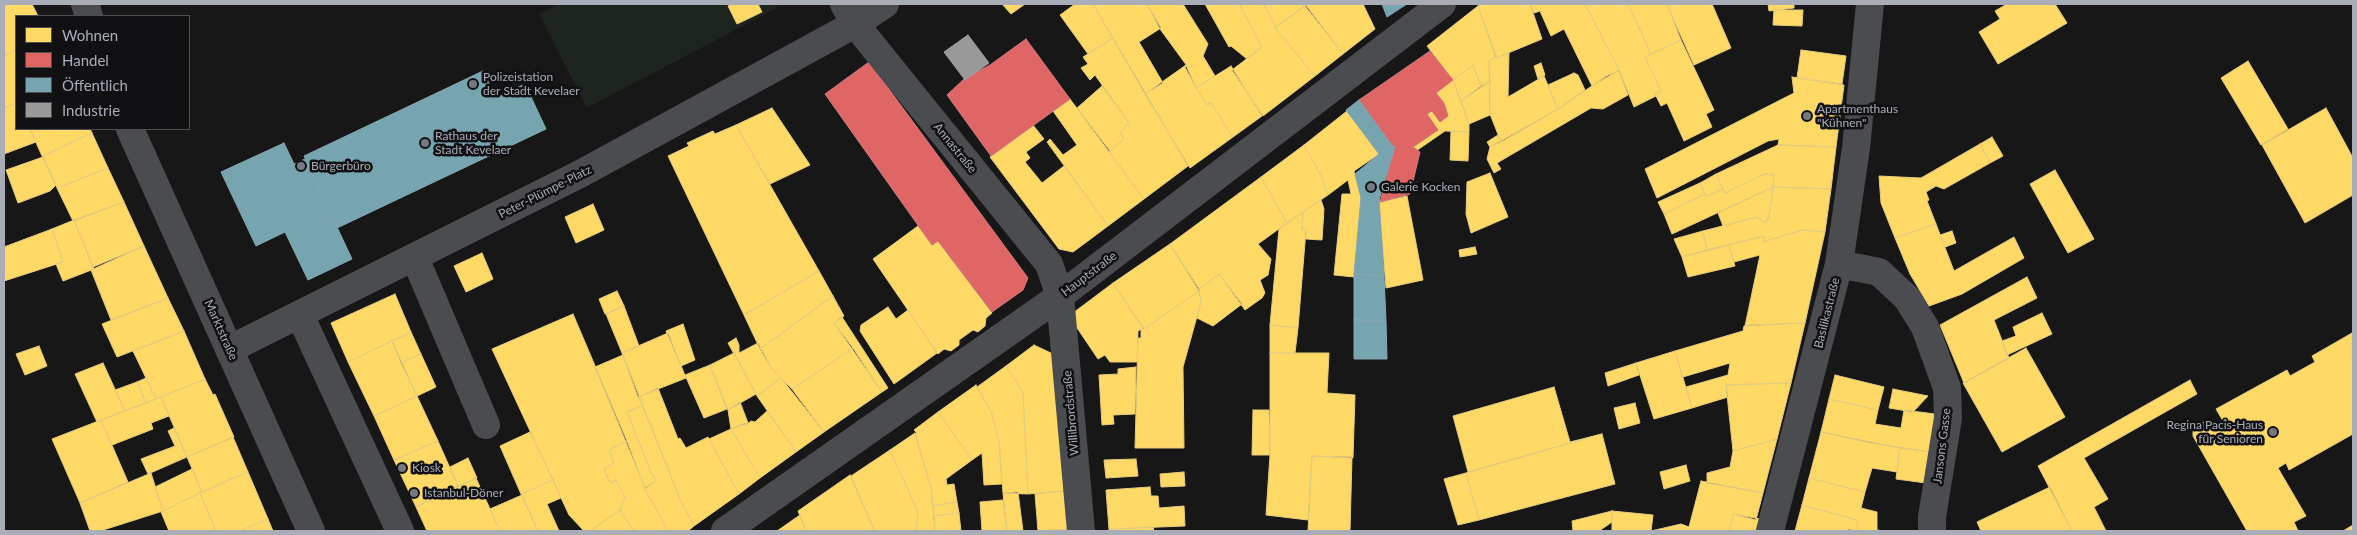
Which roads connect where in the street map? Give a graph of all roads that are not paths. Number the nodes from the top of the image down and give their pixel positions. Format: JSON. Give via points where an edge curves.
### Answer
{"nodes":[{"id":1,"x":884,"y":4,"type":"edge"},
{"id":2,"x":1442,"y":4,"type":"edge"},
{"id":3,"x":1870,"y":4,"type":"edge"},
{"id":4,"x":850,"y":14,"type":"edge"},
{"id":5,"x":130,"y":130,"type":"edge"},
{"id":6,"x":415,"y":258,"type":"junction"},
{"id":7,"x":1840,"y":264,"type":"junction"},
{"id":8,"x":1060,"y":296,"type":"junction"},
{"id":9,"x":300,"y":315,"type":"junction"},
{"id":10,"x":230,"y":349,"type":"junction"},
{"id":11,"x":486,"y":425,"type":"dead end"},
{"id":12,"x":311,"y":531,"type":"edge"},
{"id":13,"x":400,"y":531,"type":"edge"},
{"id":14,"x":725,"y":531,"type":"edge"},
{"id":15,"x":1081,"y":531,"type":"edge"},
{"id":16,"x":1770,"y":531,"type":"edge"},
{"id":17,"x":1932,"y":531,"type":"edge"}],
"edges":[{"from":1,"to":4,"type":"street","name":"Peter-Plümpe-Platz"},
{"from":2,"to":8,"type":"street","name":"Hauptstraße"},
{"from":3,"to":7,"type":"street","name":"Basilikastraße","via":[[1856,148]]},
{"from":4,"to":6,"type":"street","name":"Peter-Plümpe-Platz","via":[[580,174]]},
{"from":4,"to":8,"type":"street","name":"Annastraße","via":[[1049,264]]},
{"from":5,"to":10,"type":"street","name":"Marktstraße"},
{"from":6,"to":9,"type":"street","name":"Peter-Plümpe-Platz"},
{"from":6,"to":11,"type":"street"},
{"from":7,"to":16,"type":"street","name":"Basilikastraße"},
{"from":7,"to":17,"type":"street","name":"Jansons Gasse","via":[[1879,272],[1908,298],[1925,327],[1947,388],[1948,418]]},
{"from":8,"to":14,"type":"street","name":"Hauptstraße"},
{"from":8,"to":15,"type":"street","name":"Willibrordstraße"},
{"from":9,"to":10,"type":"street","name":"Peter-Plümpe-Platz"},
{"from":9,"to":13,"type":"street"},
{"from":10,"to":12,"type":"street","name":"Marktstraße"}]}
